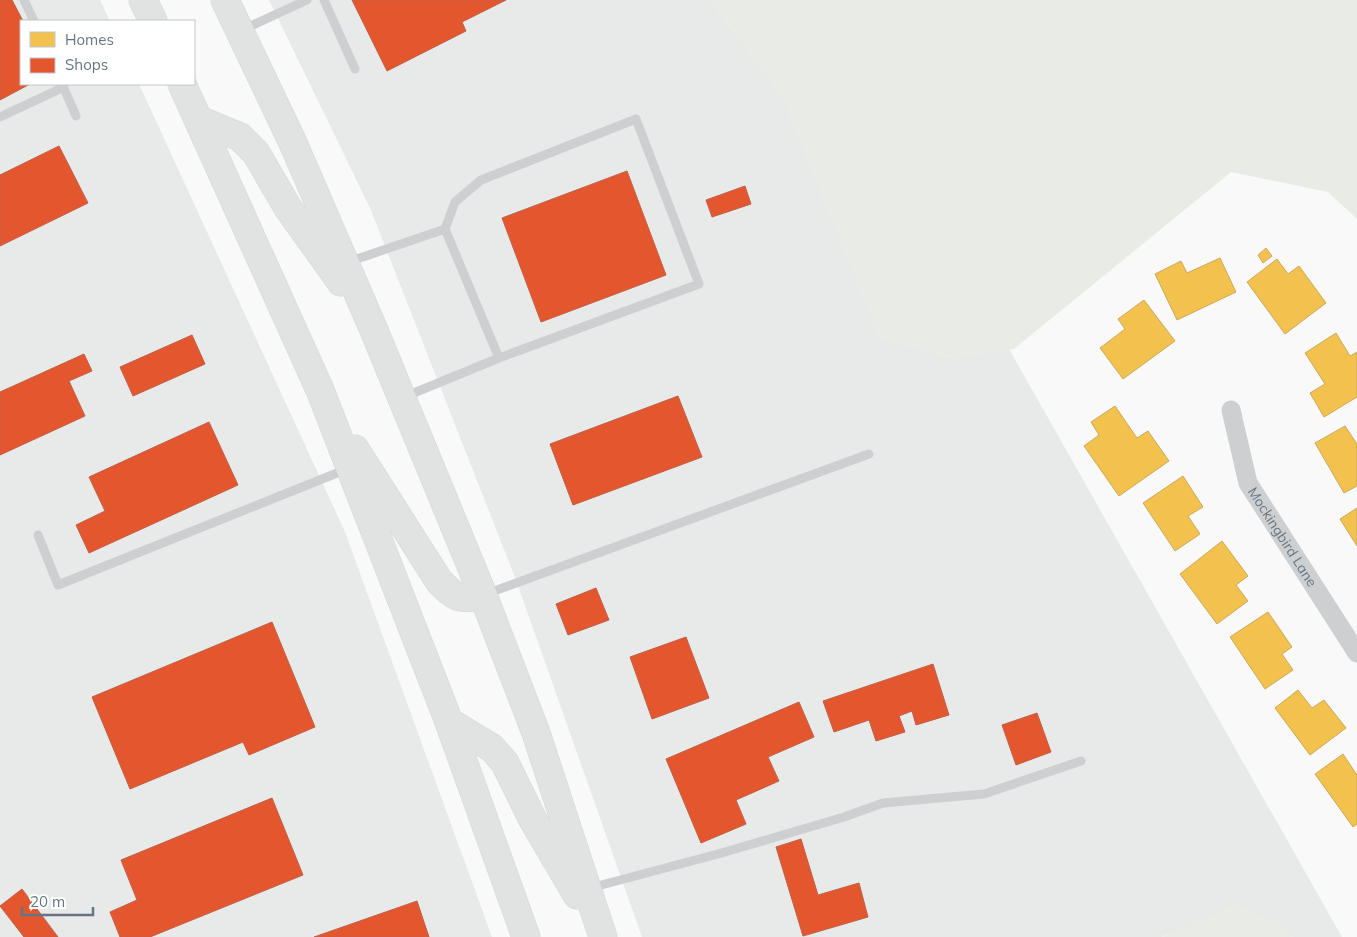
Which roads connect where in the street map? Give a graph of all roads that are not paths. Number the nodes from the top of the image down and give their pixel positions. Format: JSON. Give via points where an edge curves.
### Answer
{"nodes":[{"id":1,"x":24,"y":0,"type":"edge"},
{"id":2,"x":143,"y":0,"type":"edge"},
{"id":3,"x":225,"y":0,"type":"edge"},
{"id":4,"x":308,"y":0,"type":"edge"},
{"id":5,"x":324,"y":0,"type":"edge"},
{"id":6,"x":34,"y":20,"type":"edge"},
{"id":7,"x":153,"y":20,"type":"edge"},
{"id":8,"x":240,"y":31,"type":"junction"},
{"id":9,"x":355,"y":68,"type":"dead end"},
{"id":10,"x":63,"y":85,"type":"edge"},
{"id":11,"x":182,"y":85,"type":"edge"},
{"id":12,"x":76,"y":116,"type":"dead end"},
{"id":13,"x":0,"y":117,"type":"edge"},
{"id":14,"x":199,"y":120,"type":"junction"},
{"id":15,"x":445,"y":229,"type":"junction"},
{"id":16,"x":345,"y":263,"type":"junction"},
{"id":17,"x":373,"y":328,"type":"junction"},
{"id":18,"x":499,"y":358,"type":"junction"},
{"id":19,"x":320,"y":390,"type":"junction"},
{"id":20,"x":402,"y":398,"type":"junction"},
{"id":21,"x":1231,"y":410,"type":"dead end"},
{"id":22,"x":869,"y":454,"type":"dead end"},
{"id":23,"x":349,"y":468,"type":"junction"},
{"id":24,"x":38,"y":535,"type":"dead end"},
{"id":25,"x":483,"y":595,"type":"junction"},
{"id":26,"x":1357,"y":653,"type":"edge"},
{"id":27,"x":449,"y":722,"type":"junction"},
{"id":28,"x":1081,"y":761,"type":"dead end"},
{"id":29,"x":588,"y":888,"type":"junction"},
{"id":30,"x":526,"y":937,"type":"edge"},
{"id":31,"x":603,"y":937,"type":"edge"}],
"edges":[{"from":1,"to":6,"type":"lane"},
{"from":2,"to":7,"type":"main road"},
{"from":3,"to":8,"type":"main road"},
{"from":4,"to":8,"type":"lane"},
{"from":5,"to":9,"type":"lane"},
{"from":8,"to":16,"type":"main road"},
{"from":10,"to":12,"type":"lane"},
{"from":10,"to":13,"type":"lane"},
{"from":11,"to":14,"type":"main road"},
{"from":14,"to":17,"type":"main road","via":[[240,137],[256,153],[288,208]]},
{"from":14,"to":19,"type":"main road"},
{"from":15,"to":16,"type":"lane"},
{"from":15,"to":18,"type":"lane"},
{"from":15,"to":18,"type":"lane","via":[[456,202],[480,180],[636,119],[699,284]]},
{"from":16,"to":17,"type":"main road"},
{"from":17,"to":20,"type":"main road"},
{"from":18,"to":20,"type":"lane"},
{"from":19,"to":23,"type":"main road"},
{"from":19,"to":25,"type":"main road","via":[[439,581],[451,594],[465,600]]},
{"from":20,"to":25,"type":"main road"},
{"from":21,"to":26,"type":"street","name":"Mockingbird Lane","via":[[1248,483]]},
{"from":22,"to":25,"type":"lane"},
{"from":23,"to":24,"type":"lane","via":[[58,585]]},
{"from":23,"to":27,"type":"main road"},
{"from":25,"to":29,"type":"main road","via":[[536,733]]},
{"from":27,"to":30,"type":"main road"},
{"from":27,"to":31,"type":"main road","via":[[492,748],[505,763],[533,820]]},
{"from":28,"to":29,"type":"lane","via":[[984,794],[883,803],[718,854]]},
{"from":29,"to":31,"type":"main road"}]}
